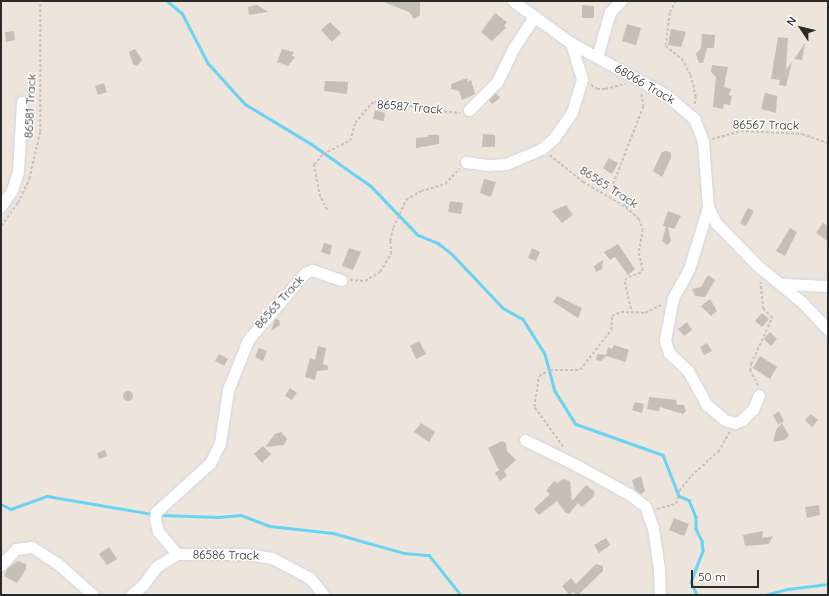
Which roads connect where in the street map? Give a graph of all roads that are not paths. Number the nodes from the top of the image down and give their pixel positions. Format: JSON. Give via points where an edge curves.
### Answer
{"nodes":[{"id":1,"x":514,"y":1,"type":"edge"},
{"id":2,"x":621,"y":1,"type":"edge"},
{"id":3,"x":534,"y":16,"type":"junction"},
{"id":4,"x":571,"y":43,"type":"junction"},
{"id":5,"x":597,"y":57,"type":"junction"},
{"id":6,"x":22,"y":102,"type":"dead end"},
{"id":7,"x":469,"y":110,"type":"road end"},
{"id":8,"x":466,"y":162,"type":"road end"},
{"id":9,"x":1,"y":206,"type":"edge"},
{"id":10,"x":708,"y":207,"type":"junction"},
{"id":11,"x":341,"y":280,"type":"road end"},
{"id":12,"x":783,"y":284,"type":"junction"},
{"id":13,"x":828,"y":286,"type":"edge"},
{"id":14,"x":828,"y":330,"type":"edge"},
{"id":15,"x":759,"y":395,"type":"road end"},
{"id":16,"x":524,"y":440,"type":"dead end"},
{"id":17,"x":177,"y":554,"type":"junction"},
{"id":18,"x":1,"y":565,"type":"edge"},
{"id":19,"x":92,"y":595,"type":"edge"},
{"id":20,"x":131,"y":595,"type":"edge"},
{"id":21,"x":324,"y":595,"type":"edge"},
{"id":22,"x":660,"y":595,"type":"edge"}],
"edges":[{"from":1,"to":3,"type":"street","name":"68066 Track"},
{"from":2,"to":5,"type":"street","via":[[610,12]]},
{"from":3,"to":4,"type":"street","name":"68066 Track"},
{"from":3,"to":7,"type":"street","via":[[513,49],[497,82]]},
{"from":4,"to":5,"type":"street","name":"68066 Track"},
{"from":4,"to":8,"type":"street","via":[[582,79],[572,112],[558,133],[542,149],[506,164],[487,166]]},
{"from":5,"to":10,"type":"street","name":"68066 Track","via":[[654,87],[694,118],[703,142]]},
{"from":6,"to":9,"type":"street","via":[[18,171],[12,190]]},
{"from":10,"to":12,"type":"street","name":"68066 Track","via":[[716,223],[758,266]]},
{"from":10,"to":15,"type":"street","via":[[690,269],[673,298],[665,340],[669,353],[688,371],[712,411],[725,420],[735,423],[748,415]]},
{"from":11,"to":17,"type":"street","name":"86563 Track","via":[[312,270],[305,273],[248,340],[228,390],[220,443],[210,463],[156,512],[158,531]]},
{"from":12,"to":13,"type":"street"},
{"from":12,"to":14,"type":"street","name":"68066 Track"},
{"from":16,"to":22,"type":"street","via":[[640,501],[649,512],[661,580]]},
{"from":17,"to":20,"type":"street","name":"86586 Track","via":[[156,567],[143,585]]},
{"from":17,"to":21,"type":"street","name":"86586 Track","via":[[248,554],[272,558],[310,578]]},
{"from":18,"to":19,"type":"street","via":[[16,548],[32,546]]}]}
